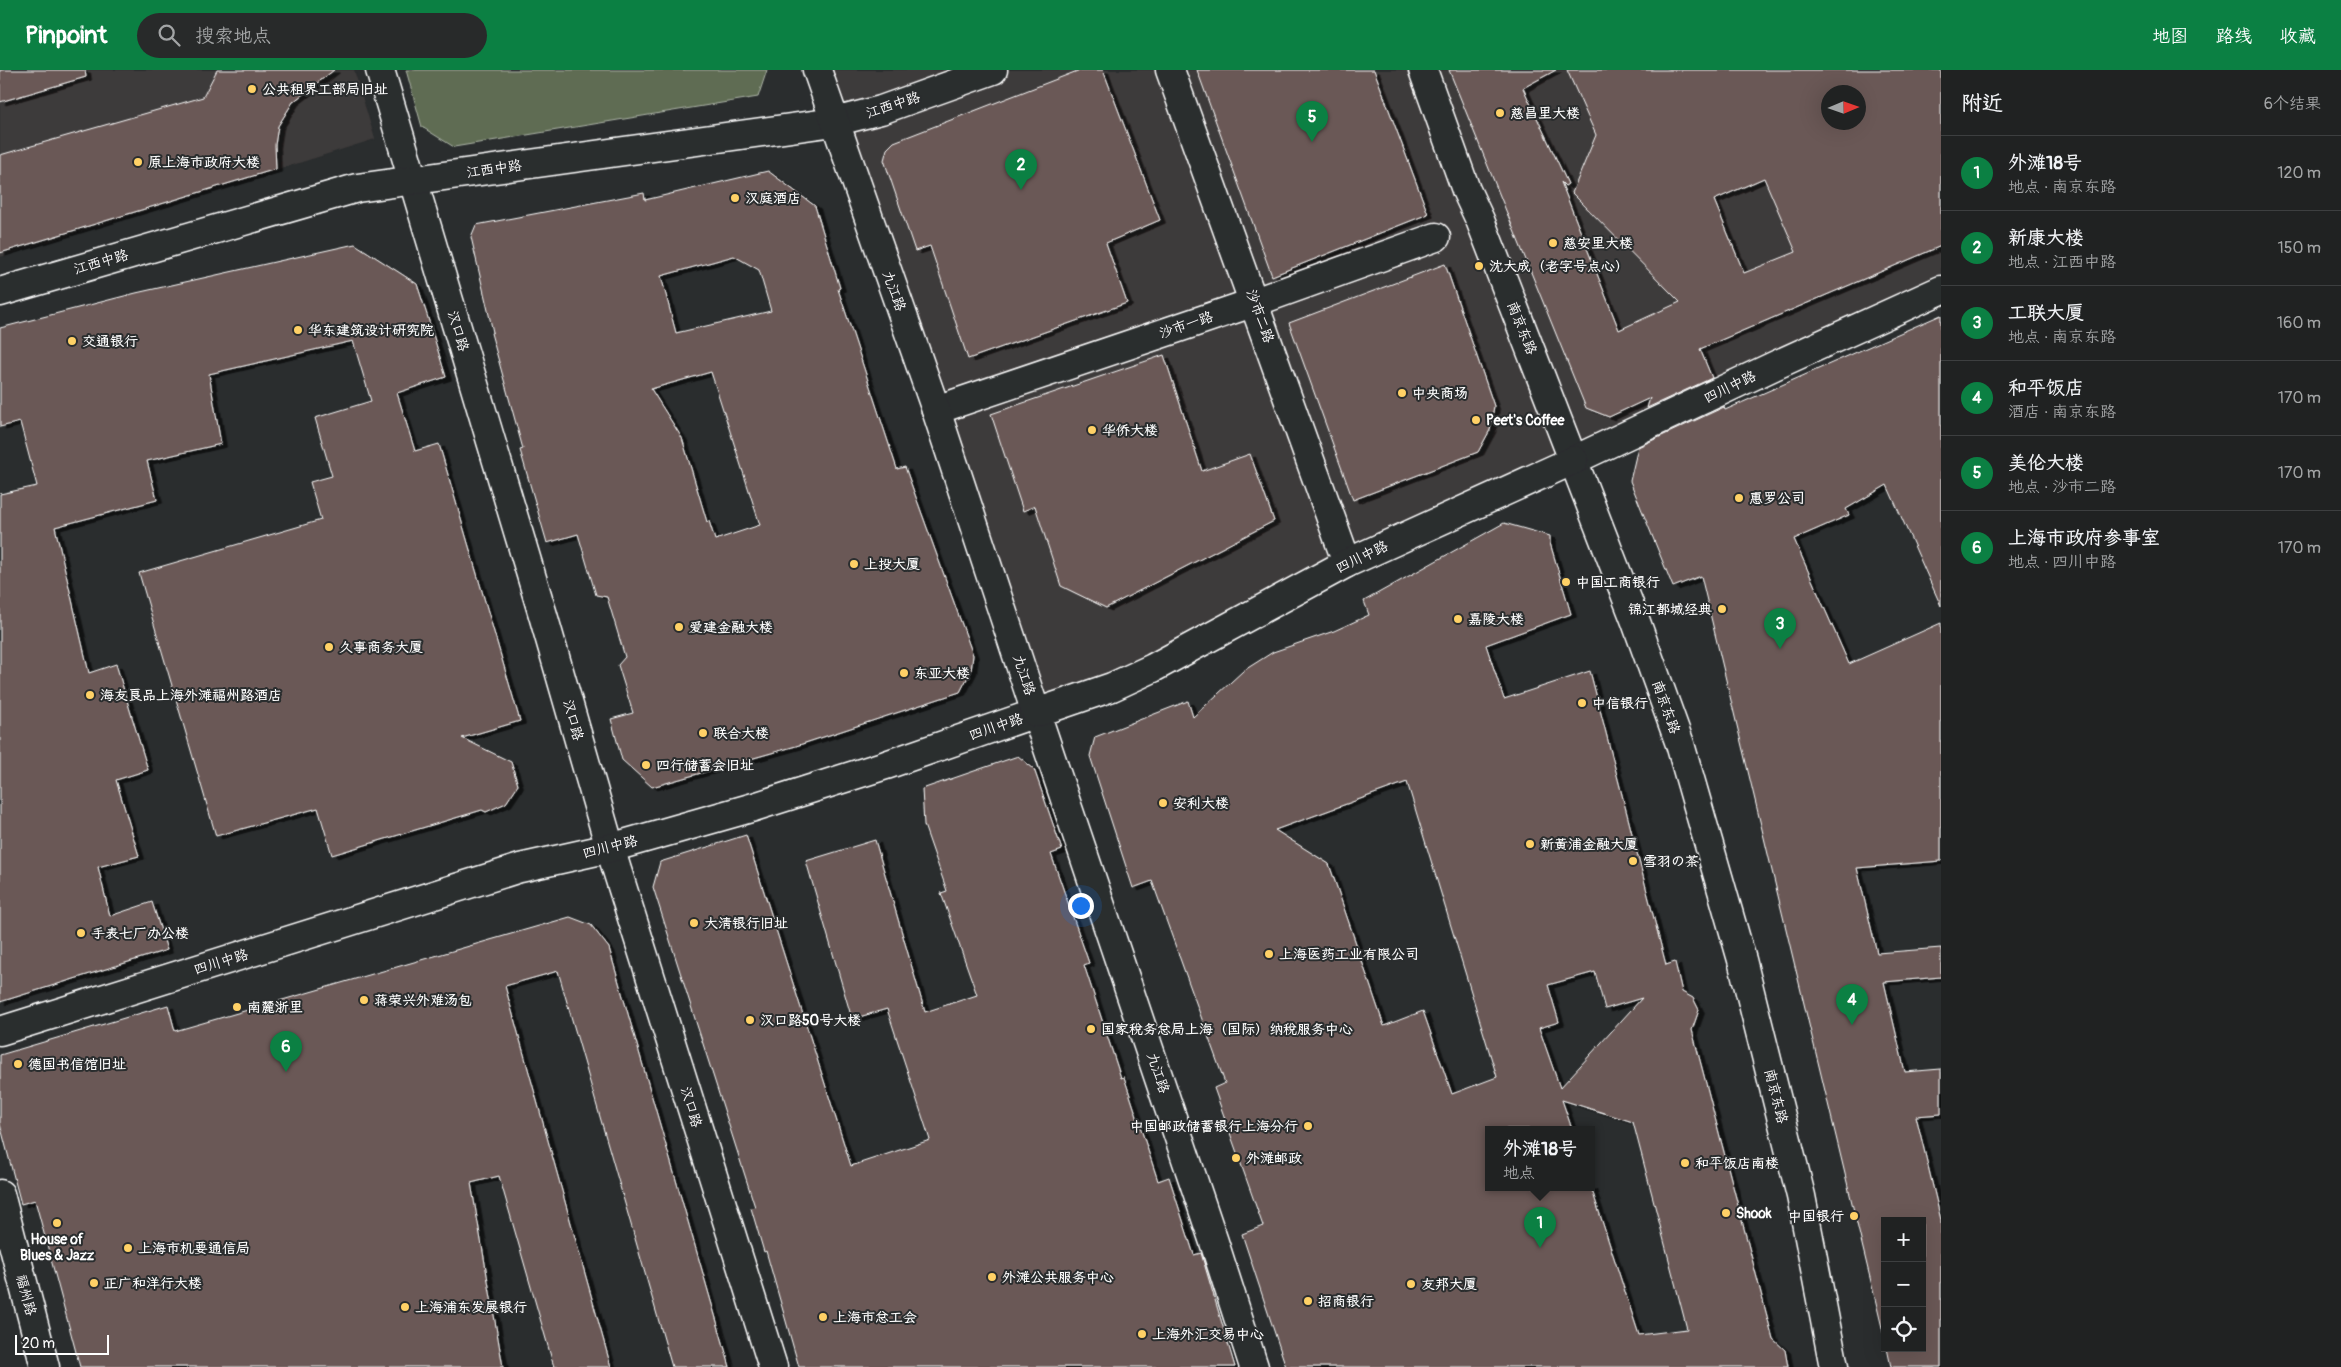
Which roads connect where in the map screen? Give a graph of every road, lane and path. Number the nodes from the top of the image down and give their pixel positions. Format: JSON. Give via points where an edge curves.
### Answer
{"nodes":[{"id":1,"x":380,"y":70,"type":"edge"},
{"id":2,"x":817,"y":70,"type":"edge"},
{"id":3,"x":993,"y":70,"type":"edge"},
{"id":4,"x":1170,"y":70,"type":"edge"},
{"id":5,"x":1423,"y":70,"type":"edge"},
{"id":6,"x":834,"y":122,"type":"junction"},
{"id":7,"x":413,"y":180,"type":"junction"},
{"id":8,"x":1436,"y":237,"type":"dead end"},
{"id":9,"x":1941,"y":290,"type":"edge"},
{"id":10,"x":0,"y":292,"type":"edge"},
{"id":11,"x":1255,"y":302,"type":"junction"},
{"id":12,"x":936,"y":410,"type":"junction"},
{"id":13,"x":1574,"y":460,"type":"junction"},
{"id":14,"x":1347,"y":563,"type":"junction"},
{"id":15,"x":1036,"y":714,"type":"junction"},
{"id":16,"x":610,"y":848,"type":"junction"},
{"id":17,"x":0,"y":1031,"type":"edge"},
{"id":18,"x":0,"y":1194,"type":"edge"},
{"id":19,"x":45,"y":1367,"type":"edge"},
{"id":20,"x":773,"y":1367,"type":"edge"},
{"id":21,"x":1254,"y":1367,"type":"edge"},
{"id":22,"x":1834,"y":1367,"type":"edge"}],
"edges":[{"from":1,"to":7,"type":"street","name":"汉口路"},
{"from":2,"to":6,"type":"street","name":"九江路"},
{"from":3,"to":6,"type":"street","name":"江西中路","via":[[881,110]]},
{"from":4,"to":11,"type":"street","name":"沙市二路"},
{"from":5,"to":13,"type":"street","name":"南京东路","via":[[1466,190]]},
{"from":6,"to":7,"type":"street","name":"江西中路"},
{"from":6,"to":12,"type":"street","name":"九江路"},
{"from":7,"to":10,"type":"street","name":"江西中路","via":[[357,188]]},
{"from":7,"to":16,"type":"street","name":"汉口路"},
{"from":8,"to":11,"type":"street","name":"沙市一路"},
{"from":9,"to":13,"type":"street","name":"四川中路"},
{"from":11,"to":12,"type":"street","name":"沙市一路"},
{"from":11,"to":14,"type":"street","name":"沙市二路"},
{"from":12,"to":15,"type":"street","name":"九江路"},
{"from":13,"to":14,"type":"street","name":"四川中路"},
{"from":13,"to":22,"type":"street","name":"南京东路","via":[[1680,744],[1742,960],[1801,1196]]},
{"from":14,"to":15,"type":"street","name":"四川中路","via":[[1154,668]]},
{"from":15,"to":16,"type":"street","name":"四川中路","via":[[858,774]]},
{"from":15,"to":21,"type":"street","name":"九江路"},
{"from":16,"to":17,"type":"street","name":"四川中路","via":[[520,868]]},
{"from":16,"to":20,"type":"street","name":"汉口路"},
{"from":18,"to":19,"type":"street","name":"福州路"}]}
